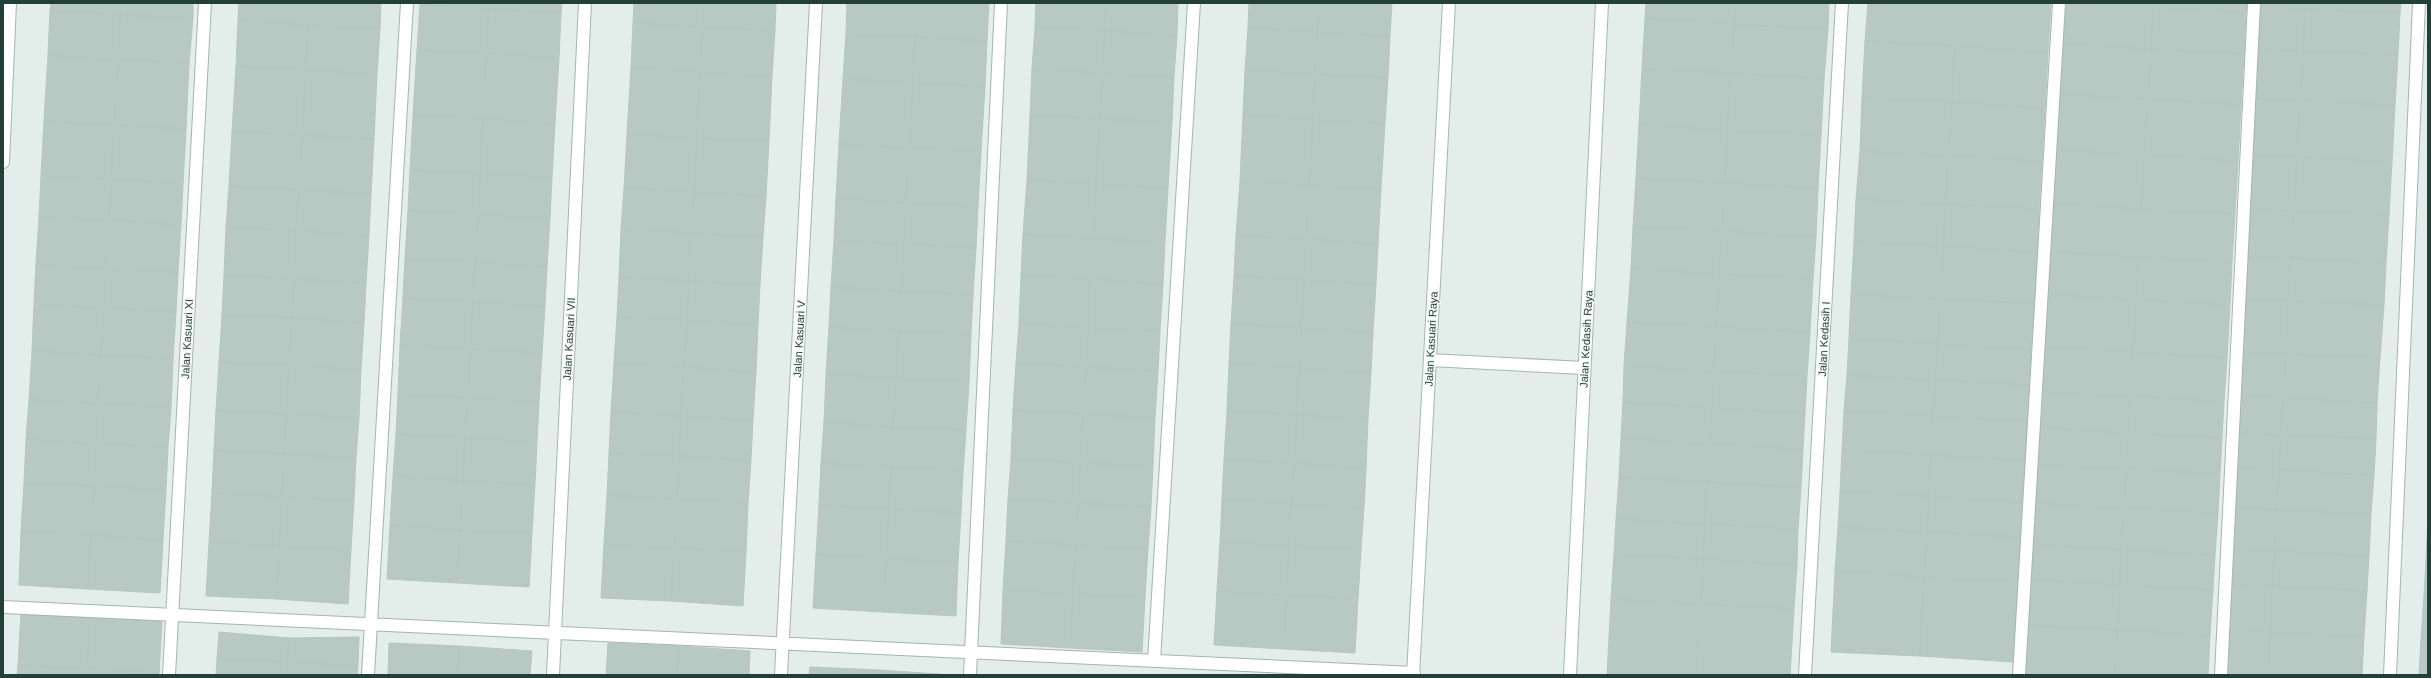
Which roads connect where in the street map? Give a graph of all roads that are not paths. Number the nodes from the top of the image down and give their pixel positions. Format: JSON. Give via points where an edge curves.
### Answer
{"nodes":[{"id":1,"x":10,"y":3,"type":"edge"},
{"id":2,"x":205,"y":3,"type":"edge"},
{"id":3,"x":407,"y":3,"type":"edge"},
{"id":4,"x":585,"y":3,"type":"edge"},
{"id":5,"x":816,"y":3,"type":"edge"},
{"id":6,"x":1001,"y":3,"type":"edge"},
{"id":7,"x":1194,"y":3,"type":"edge"},
{"id":8,"x":1449,"y":3,"type":"edge"},
{"id":9,"x":1602,"y":3,"type":"edge"},
{"id":10,"x":1842,"y":3,"type":"edge"},
{"id":11,"x":2059,"y":3,"type":"edge"},
{"id":12,"x":2254,"y":3,"type":"edge"},
{"id":13,"x":2419,"y":3,"type":"edge"},
{"id":14,"x":3,"y":162,"type":"edge"},
{"id":15,"x":1430,"y":360,"type":"junction"},
{"id":16,"x":1584,"y":368,"type":"junction"},
{"id":17,"x":3,"y":607,"type":"edge"},
{"id":18,"x":172,"y":615,"type":"junction"},
{"id":19,"x":371,"y":624,"type":"junction"},
{"id":20,"x":555,"y":633,"type":"junction"},
{"id":21,"x":783,"y":643,"type":"junction"},
{"id":22,"x":971,"y":652,"type":"junction"},
{"id":23,"x":1154,"y":661,"type":"junction"},
{"id":24,"x":1414,"y":674,"type":"edge"},
{"id":25,"x":169,"y":675,"type":"edge"},
{"id":26,"x":368,"y":675,"type":"edge"},
{"id":27,"x":553,"y":675,"type":"edge"},
{"id":28,"x":781,"y":675,"type":"edge"},
{"id":29,"x":970,"y":675,"type":"edge"},
{"id":30,"x":1570,"y":675,"type":"edge"},
{"id":31,"x":1805,"y":675,"type":"edge"},
{"id":32,"x":2019,"y":675,"type":"edge"},
{"id":33,"x":2221,"y":675,"type":"edge"},
{"id":34,"x":2390,"y":675,"type":"edge"}],
"edges":[{"from":1,"to":14,"type":"street"},
{"from":2,"to":18,"type":"street","name":"Jalan Kasuari XI"},
{"from":3,"to":19,"type":"street"},
{"from":4,"to":20,"type":"street","name":"Jalan Kasuari VII"},
{"from":5,"to":21,"type":"street","name":"Jalan Kasuari V"},
{"from":6,"to":22,"type":"street"},
{"from":7,"to":23,"type":"street"},
{"from":8,"to":15,"type":"street","name":"Jalan Kasuari Raya"},
{"from":9,"to":16,"type":"street","name":"Jalan Kedasih Raya"},
{"from":10,"to":31,"type":"street","name":"Jalan Kedasih I"},
{"from":11,"to":32,"type":"street"},
{"from":12,"to":33,"type":"street"},
{"from":13,"to":34,"type":"street"},
{"from":15,"to":16,"type":"street"},
{"from":15,"to":24,"type":"street","name":"Jalan Kasuari Raya"},
{"from":16,"to":30,"type":"street","name":"Jalan Kedasih Raya"},
{"from":17,"to":18,"type":"street"},
{"from":18,"to":19,"type":"street"},
{"from":18,"to":25,"type":"street","name":"Jalan Kasuari XI"},
{"from":19,"to":20,"type":"street"},
{"from":19,"to":26,"type":"street"},
{"from":20,"to":21,"type":"street"},
{"from":20,"to":27,"type":"street","name":"Jalan Kasuari VII"},
{"from":21,"to":22,"type":"street"},
{"from":21,"to":28,"type":"street","name":"Jalan Kasuari V"},
{"from":22,"to":23,"type":"street"},
{"from":22,"to":29,"type":"street"},
{"from":23,"to":24,"type":"street"}]}
